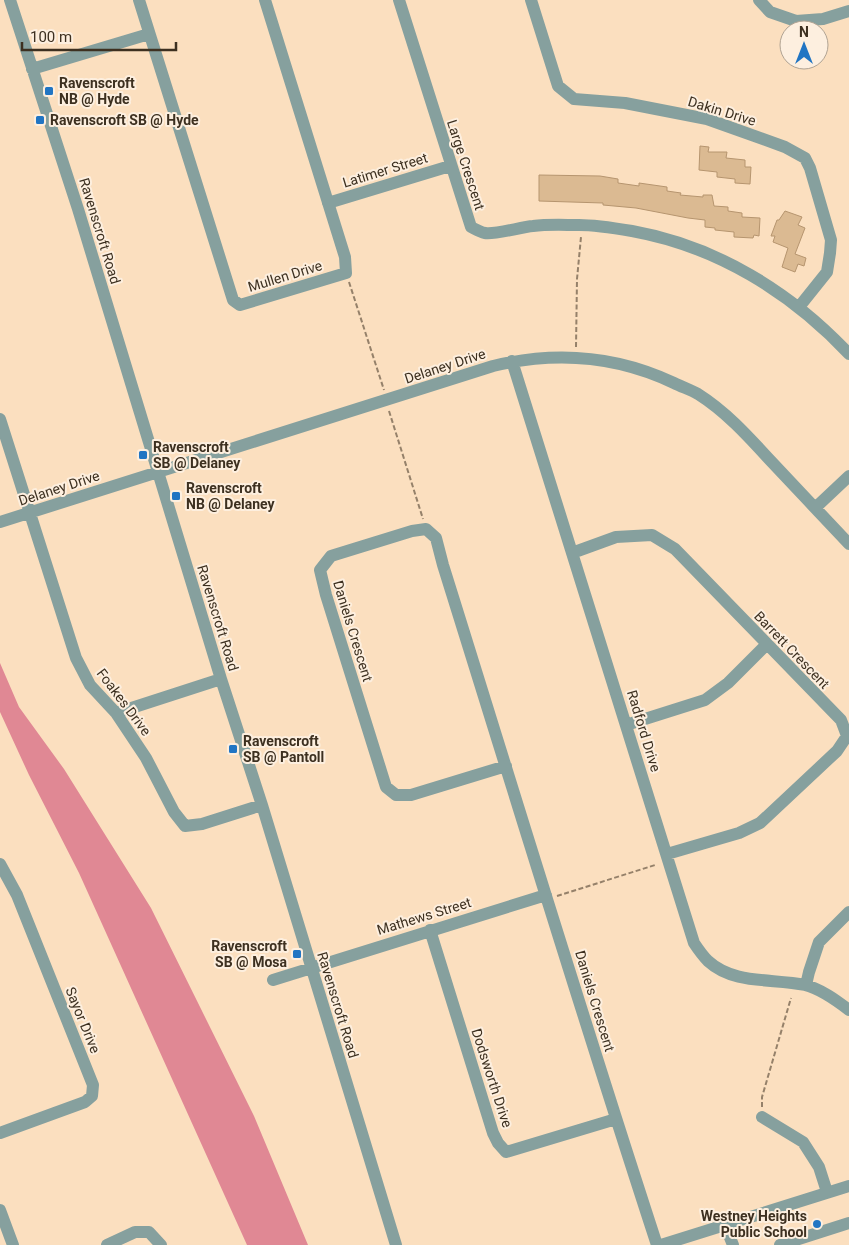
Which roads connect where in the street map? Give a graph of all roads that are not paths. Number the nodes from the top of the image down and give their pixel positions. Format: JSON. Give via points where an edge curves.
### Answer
{"nodes":[{"id":1,"x":10,"y":0,"type":"edge"},
{"id":2,"x":138,"y":0,"type":"edge"},
{"id":3,"x":265,"y":0,"type":"edge"},
{"id":4,"x":399,"y":0,"type":"edge"},
{"id":5,"x":531,"y":0,"type":"edge"},
{"id":6,"x":759,"y":0,"type":"edge"},
{"id":7,"x":849,"y":11,"type":"edge"},
{"id":8,"x":149,"y":34,"type":"junction"},
{"id":9,"x":32,"y":69,"type":"junction"},
{"id":10,"x":450,"y":166,"type":"junction"},
{"id":11,"x":328,"y":203,"type":"junction"},
{"id":12,"x":799,"y":307,"type":"junction"},
{"id":13,"x":849,"y":354,"type":"edge"},
{"id":14,"x":512,"y":361,"type":"junction"},
{"id":15,"x":0,"y":419,"type":"edge"},
{"id":16,"x":157,"y":472,"type":"junction"},
{"id":17,"x":849,"y":476,"type":"edge"},
{"id":18,"x":815,"y":508,"type":"junction"},
{"id":19,"x":30,"y":513,"type":"junction"},
{"id":20,"x":0,"y":522,"type":"edge"},
{"id":21,"x":849,"y":544,"type":"edge"},
{"id":22,"x":572,"y":553,"type":"junction"},
{"id":23,"x":767,"y":644,"type":"junction"},
{"id":24,"x":220,"y":679,"type":"junction"},
{"id":25,"x":116,"y":713,"type":"junction"},
{"id":26,"x":626,"y":724,"type":"junction"},
{"id":27,"x":506,"y":766,"type":"junction"},
{"id":28,"x":262,"y":805,"type":"junction"},
{"id":29,"x":666,"y":854,"type":"junction"},
{"id":30,"x":0,"y":864,"type":"edge"},
{"id":31,"x":546,"y":895,"type":"junction"},
{"id":32,"x":849,"y":912,"type":"edge"},
{"id":33,"x":430,"y":930,"type":"junction"},
{"id":34,"x":311,"y":968,"type":"junction"},
{"id":35,"x":273,"y":980,"type":"dead end"},
{"id":36,"x":806,"y":985,"type":"junction"},
{"id":37,"x":849,"y":1010,"type":"edge"},
{"id":38,"x":762,"y":1117,"type":"road end"},
{"id":39,"x":616,"y":1119,"type":"junction"},
{"id":40,"x":0,"y":1133,"type":"edge"},
{"id":41,"x":849,"y":1186,"type":"edge"},
{"id":42,"x":828,"y":1192,"type":"junction"},
{"id":43,"x":0,"y":1210,"type":"edge"},
{"id":44,"x":849,"y":1223,"type":"edge"},
{"id":45,"x":725,"y":1225,"type":"junction"},
{"id":46,"x":13,"y":1245,"type":"edge"},
{"id":47,"x":107,"y":1245,"type":"edge"},
{"id":48,"x":161,"y":1245,"type":"edge"},
{"id":49,"x":396,"y":1245,"type":"edge"},
{"id":50,"x":657,"y":1245,"type":"edge"},
{"id":51,"x":661,"y":1245,"type":"edge"},
{"id":52,"x":733,"y":1245,"type":"edge"},
{"id":53,"x":780,"y":1245,"type":"edge"}],
"edges":[{"from":1,"to":9,"type":"street","name":"Ravenscroft Road"},
{"from":2,"to":8,"type":"street","name":"Mullen Drive"},
{"from":3,"to":11,"type":"street","name":"Mullen Drive"},
{"from":4,"to":10,"type":"street","name":"Large Crescent"},
{"from":5,"to":12,"type":"street","name":"Dakin Drive","via":[[558,86],[574,99],[625,104],[707,119],[785,147],[805,158],[831,240],[827,272]]},
{"from":6,"to":7,"type":"street","via":[[770,12],[796,21],[823,19]]},
{"from":8,"to":9,"type":"street"},
{"from":8,"to":11,"type":"street","name":"Mullen Drive","via":[[233,300],[240,305],[346,273],[345,257]]},
{"from":9,"to":16,"type":"street","name":"Ravenscroft Road"},
{"from":10,"to":11,"type":"street","name":"Latimer Street"},
{"from":10,"to":12,"type":"street","name":"Large Crescent","via":[[471,227],[478,230],[486,233],[534,226],[582,225],[655,235],[705,252],[758,278]]},
{"from":12,"to":13,"type":"street","name":"Large Crescent"},
{"from":14,"to":16,"type":"street","name":"Delaney Drive"},
{"from":14,"to":18,"type":"street","name":"Delaney Drive","via":[[576,357],[604,360],[651,373],[698,394],[731,419]]},
{"from":14,"to":22,"type":"street","name":"Radford Drive"},
{"from":15,"to":19,"type":"street","name":"Foakes Drive"},
{"from":16,"to":19,"type":"street","name":"Delaney Drive"},
{"from":16,"to":24,"type":"street","name":"Ravenscroft Road"},
{"from":17,"to":18,"type":"street"},
{"from":18,"to":21,"type":"street","name":"Delaney Drive"},
{"from":19,"to":20,"type":"street","name":"Delaney Drive"},
{"from":19,"to":25,"type":"street","name":"Foakes Drive","via":[[76,658],[90,685]]},
{"from":22,"to":23,"type":"street","name":"Barrett Crescent","via":[[616,537],[652,535],[675,548]]},
{"from":22,"to":26,"type":"street","name":"Radford Drive"},
{"from":23,"to":26,"type":"street","via":[[728,683],[705,700]]},
{"from":23,"to":29,"type":"street","name":"Barrett Crescent","via":[[841,720],[847,736],[837,751],[760,823],[739,833]]},
{"from":24,"to":25,"type":"street"},
{"from":24,"to":28,"type":"street","name":"Ravenscroft Road"},
{"from":25,"to":28,"type":"street","name":"Foakes Drive","via":[[185,826],[202,824]]},
{"from":26,"to":29,"type":"street","name":"Radford Drive"},
{"from":27,"to":27,"type":"street","name":"Daniels Crescent","via":[[436,538],[426,529],[412,531],[331,556],[320,570],[386,787],[396,796],[411,795]]},
{"from":27,"to":31,"type":"street","name":"Daniels Crescent"},
{"from":28,"to":34,"type":"street","name":"Ravenscroft Road"},
{"from":29,"to":36,"type":"street","name":"Radford Drive","via":[[694,943],[707,961],[722,971],[751,979]]},
{"from":30,"to":40,"type":"street","name":"Sayor Drive","via":[[17,895],[93,1084],[92,1096],[86,1102]]},
{"from":31,"to":33,"type":"street","name":"Mathews Street"},
{"from":31,"to":39,"type":"street","name":"Daniels Crescent"},
{"from":32,"to":36,"type":"street","via":[[818,942]]},
{"from":33,"to":34,"type":"street","name":"Mathews Street"},
{"from":33,"to":39,"type":"street","name":"Dodsworth Drive","via":[[493,1133],[506,1152]]},
{"from":34,"to":35,"type":"street","name":"Mathews Street"},
{"from":34,"to":49,"type":"street","name":"Ravenscroft Road"},
{"from":36,"to":37,"type":"street","name":"Radford Drive","via":[[832,997]]},
{"from":38,"to":42,"type":"street","via":[[804,1142],[819,1167]]},
{"from":39,"to":50,"type":"street","name":"Daniels Crescent"},
{"from":41,"to":42,"type":"street"},
{"from":42,"to":45,"type":"street"},
{"from":43,"to":46,"type":"street"},
{"from":44,"to":53,"type":"street"},
{"from":45,"to":51,"type":"street"},
{"from":45,"to":52,"type":"street"},
{"from":47,"to":48,"type":"street","via":[[135,1232],[149,1232]]}]}
